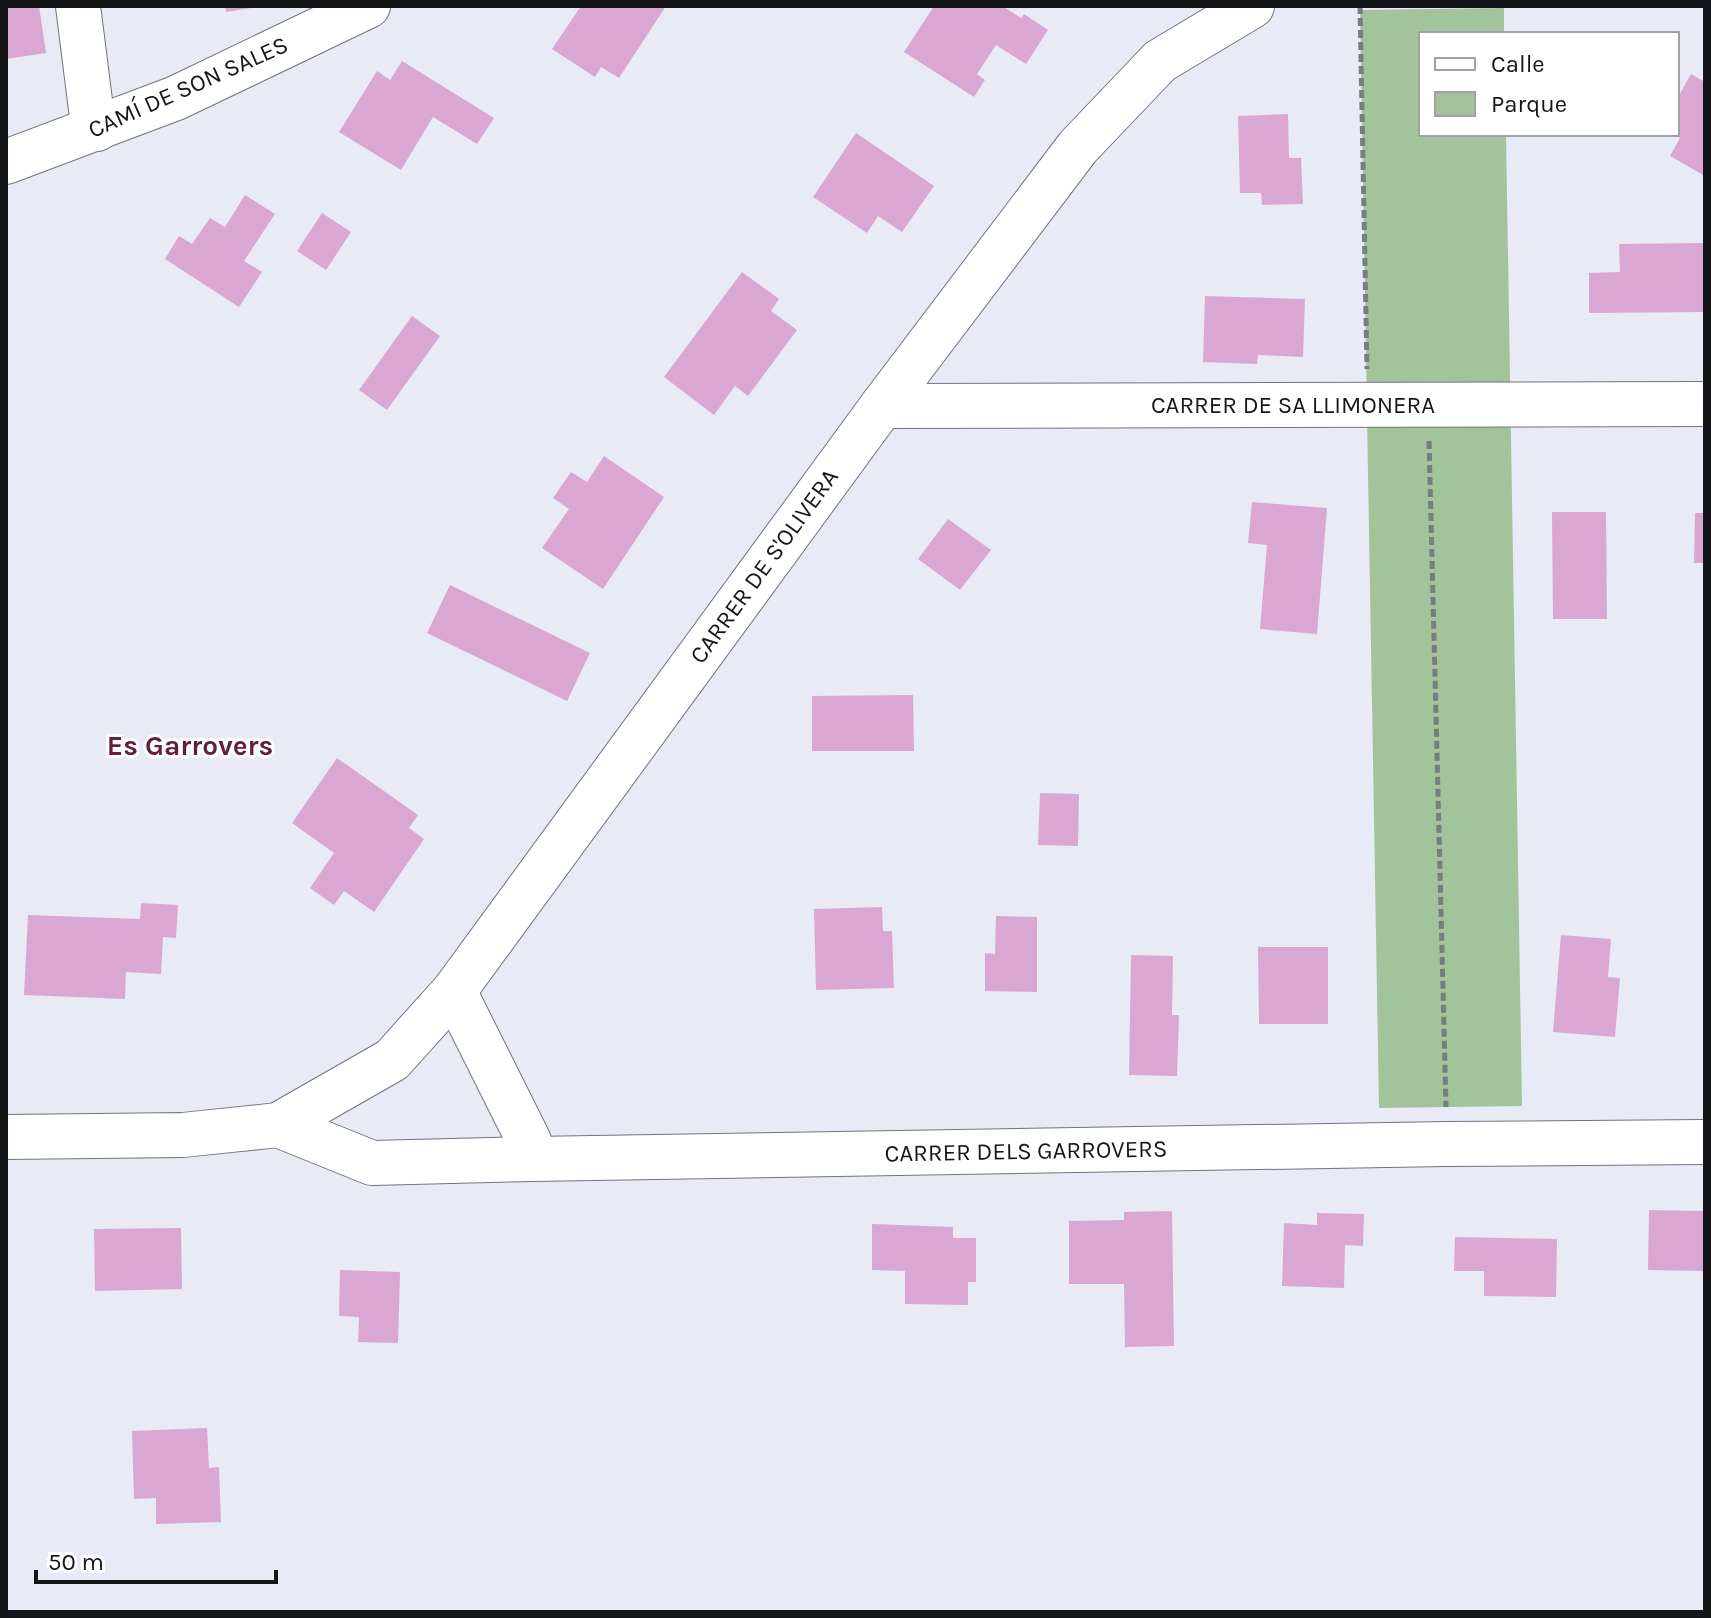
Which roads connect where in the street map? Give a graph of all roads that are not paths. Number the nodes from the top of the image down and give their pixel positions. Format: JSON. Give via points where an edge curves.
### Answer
{"nodes":[{"id":1,"x":78,"y":6,"type":"edge"},
{"id":2,"x":368,"y":6,"type":"edge"},
{"id":3,"x":1252,"y":6,"type":"edge"},
{"id":4,"x":97,"y":129,"type":"junction"},
{"id":5,"x":6,"y":162,"type":"edge"},
{"id":6,"x":1705,"y":404,"type":"edge"},
{"id":7,"x":882,"y":406,"type":"junction"},
{"id":8,"x":454,"y":991,"type":"junction"},
{"id":9,"x":278,"y":1125,"type":"junction"},
{"id":10,"x":6,"y":1137,"type":"edge"},
{"id":11,"x":1705,"y":1142,"type":"edge"},
{"id":12,"x":532,"y":1159,"type":"junction"}],
"edges":[{"from":1,"to":4,"type":"street"},
{"from":2,"to":4,"type":"street","name":"CAMÍ DE SON SALES","via":[[176,98]]},
{"from":3,"to":7,"type":"street","name":"CARRER DE S'OLIVERA","via":[[1160,61],[1078,147]]},
{"from":4,"to":5,"type":"street","name":"CAMÍ DE SON SALES"},
{"from":6,"to":7,"type":"street","name":"CARRER DE SA LLIMONERA"},
{"from":7,"to":8,"type":"street","name":"CARRER DE S'OLIVERA"},
{"from":8,"to":9,"type":"street","name":"CARRER DE S'OLIVERA","via":[[392,1060]]},
{"from":8,"to":12,"type":"street","via":[[529,1141]]},
{"from":9,"to":10,"type":"street","via":[[183,1135]]},
{"from":9,"to":12,"type":"street","name":"CARRER DELS GARROVERS","via":[[372,1163]]},
{"from":11,"to":12,"type":"street","name":"CARRER DELS GARROVERS"}]}
